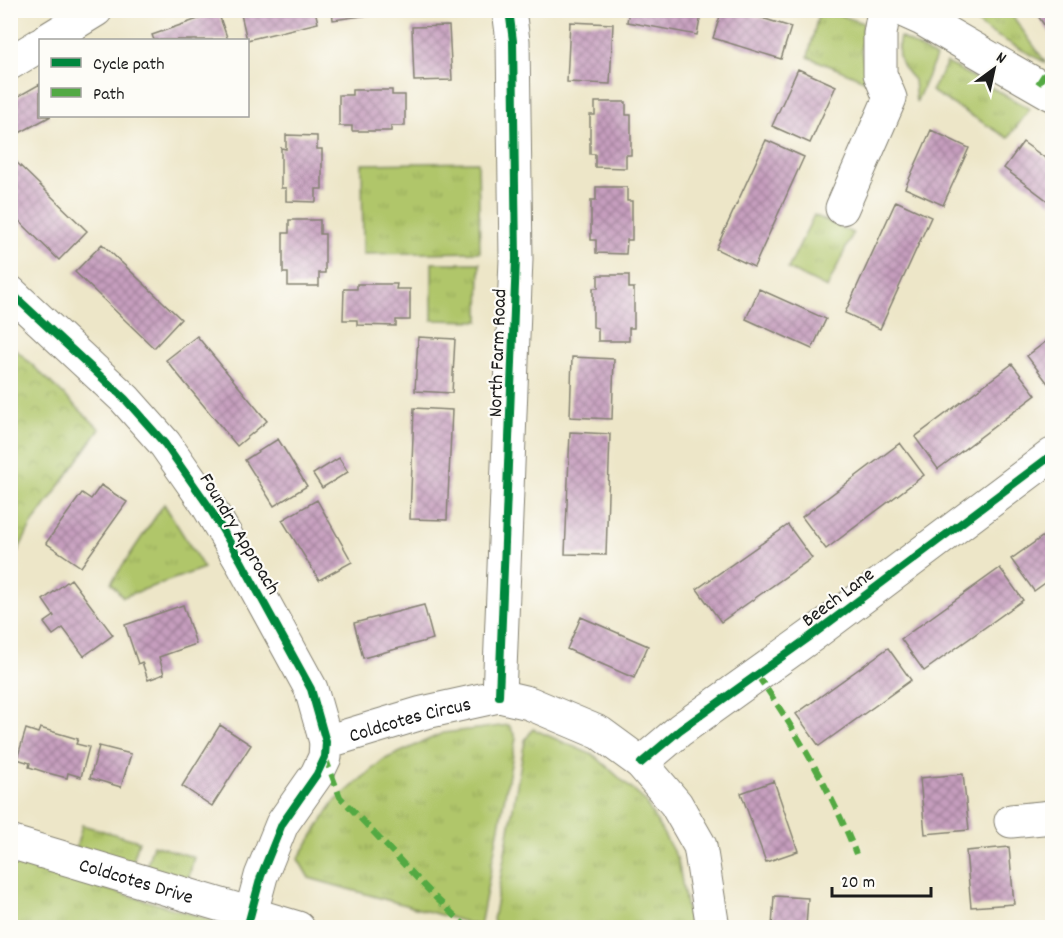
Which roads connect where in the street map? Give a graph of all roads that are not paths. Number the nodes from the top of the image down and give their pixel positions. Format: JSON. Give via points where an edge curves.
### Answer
{"nodes":[{"id":1,"x":96,"y":10,"type":"edge"},
{"id":2,"x":509,"y":10,"type":"edge"},
{"id":3,"x":884,"y":10,"type":"edge"},
{"id":4,"x":917,"y":13,"type":"edge"},
{"id":5,"x":49,"y":39,"type":"edge"},
{"id":6,"x":39,"y":46,"type":"edge"},
{"id":7,"x":10,"y":63,"type":"edge"},
{"id":8,"x":1053,"y":94,"type":"edge"},
{"id":9,"x":842,"y":208,"type":"dead end"},
{"id":10,"x":10,"y":292,"type":"edge"},
{"id":11,"x":1053,"y":455,"type":"edge"},
{"id":12,"x":499,"y":696,"type":"junction"},
{"id":13,"x":327,"y":742,"type":"junction"},
{"id":14,"x":641,"y":763,"type":"junction"},
{"id":15,"x":1053,"y":816,"type":"edge"},
{"id":16,"x":1011,"y":820,"type":"dead end"},
{"id":17,"x":10,"y":842,"type":"edge"},
{"id":18,"x":249,"y":921,"type":"edge"},
{"id":19,"x":298,"y":927,"type":"edge"},
{"id":20,"x":713,"y":927,"type":"edge"}],
"edges":[{"from":1,"to":5,"type":"street"},
{"from":2,"to":12,"type":"street","name":"North Farm Road","via":[[513,41],[516,259]]},
{"from":3,"to":9,"type":"street","via":[[880,74],[890,98]]},
{"from":4,"to":8,"type":"street"},
{"from":6,"to":7,"type":"street"},
{"from":10,"to":13,"type":"street","name":"Foundry Approach","via":[[125,399],[182,468],[236,551],[294,655],[311,689]]},
{"from":11,"to":14,"type":"street","name":"Beech Lane","via":[[680,730]]},
{"from":12,"to":13,"type":"street","name":"Coldcotes Circus","via":[[422,713]]},
{"from":12,"to":14,"type":"street","name":"Coldcotes Circus","via":[[529,703],[600,733]]},
{"from":13,"to":18,"type":"street","name":"Coldcotes Circus","via":[[317,774],[282,824],[261,876]]},
{"from":14,"to":20,"type":"street","name":"Coldcotes Circus","via":[[676,804],[700,846]]},
{"from":15,"to":16,"type":"street"},
{"from":17,"to":18,"type":"street","name":"Coldcotes Drive"},
{"from":18,"to":19,"type":"street","name":"Coldcotes Drive"}]}
